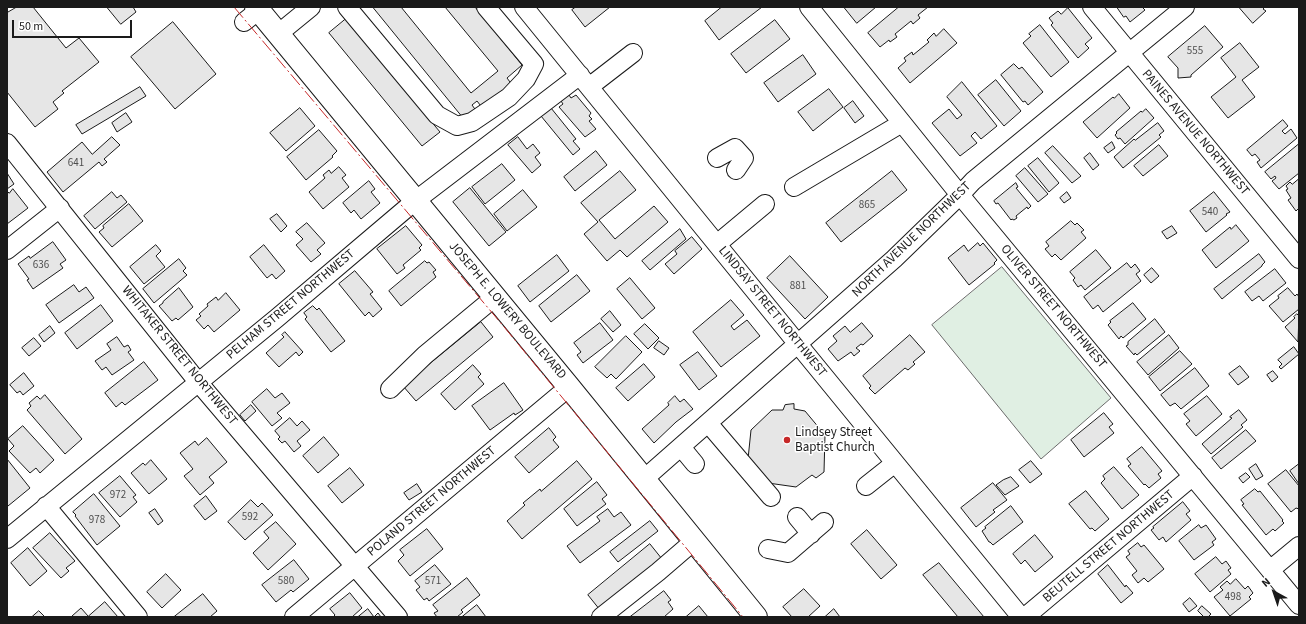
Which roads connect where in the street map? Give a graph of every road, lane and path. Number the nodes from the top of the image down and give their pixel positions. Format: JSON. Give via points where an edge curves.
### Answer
{"nodes":[{"id":1,"x":311,"y":7,"type":"edge"},
{"id":2,"x":347,"y":7,"type":"edge"},
{"id":3,"x":486,"y":7,"type":"edge"},
{"id":4,"x":524,"y":7,"type":"edge"},
{"id":5,"x":809,"y":7,"type":"edge"},
{"id":6,"x":1092,"y":7,"type":"edge"},
{"id":7,"x":1185,"y":7,"type":"edge"},
{"id":8,"x":253,"y":13,"type":"edge"},
{"id":9,"x":278,"y":34,"type":"junction"},
{"id":10,"x":632,"y":53,"type":"dead end"},
{"id":11,"x":1129,"y":53,"type":"junction"},
{"id":12,"x":584,"y":81,"type":"junction"},
{"id":13,"x":902,"y":123,"type":"junction"},
{"id":14,"x":7,"y":143,"type":"edge"},
{"id":15,"x":717,"y":158,"type":"dead end"},
{"id":16,"x":736,"y":170,"type":"dead end"},
{"id":17,"x":794,"y":187,"type":"dead end"},
{"id":18,"x":960,"y":195,"type":"junction"},
{"id":19,"x":415,"y":201,"type":"junction"},
{"id":20,"x":765,"y":204,"type":"dead end"},
{"id":21,"x":60,"y":208,"type":"junction"},
{"id":22,"x":717,"y":244,"type":"junction"},
{"id":23,"x":7,"y":250,"type":"edge"},
{"id":24,"x":1299,"y":259,"type":"edge"},
{"id":25,"x":495,"y":297,"type":"junction"},
{"id":26,"x":798,"y":345,"type":"junction"},
{"id":27,"x":198,"y":382,"type":"junction"},
{"id":28,"x":569,"y":387,"type":"junction"},
{"id":29,"x":390,"y":389,"type":"dead end"},
{"id":30,"x":708,"y":424,"type":"junction"},
{"id":31,"x":681,"y":447,"type":"junction"},
{"id":32,"x":895,"y":462,"type":"junction"},
{"id":33,"x":695,"y":464,"type":"dead end"},
{"id":34,"x":1193,"y":476,"type":"junction"},
{"id":35,"x":644,"y":480,"type":"junction"},
{"id":36,"x":866,"y":486,"type":"dead end"},
{"id":37,"x":771,"y":497,"type":"dead end"},
{"id":38,"x":46,"y":506,"type":"junction"},
{"id":39,"x":797,"y":517,"type":"dead end"},
{"id":40,"x":824,"y":522,"type":"dead end"},
{"id":41,"x":811,"y":534,"type":"junction"},
{"id":42,"x":7,"y":539,"type":"edge"},
{"id":43,"x":694,"y":541,"type":"junction"},
{"id":44,"x":1299,"y":546,"type":"edge"},
{"id":45,"x":768,"y":549,"type":"dead end"},
{"id":46,"x":355,"y":566,"type":"junction"},
{"id":47,"x":1270,"y":570,"type":"junction"},
{"id":48,"x":1299,"y":605,"type":"edge"},
{"id":49,"x":138,"y":617,"type":"edge"},
{"id":50,"x":294,"y":617,"type":"edge"},
{"id":51,"x":398,"y":617,"type":"edge"},
{"id":52,"x":600,"y":617,"type":"edge"},
{"id":53,"x":756,"y":617,"type":"edge"},
{"id":54,"x":1021,"y":617,"type":"edge"},
{"id":55,"x":1025,"y":617,"type":"edge"}],
"edges":[{"from":1,"to":9,"type":"street"},
{"from":2,"to":3,"type":"street","via":[[437,115],[457,126],[472,122],[510,97],[526,79],[534,64]]},
{"from":4,"to":12,"type":"street","name":"LINDSAY STREET NORTHWEST"},
{"from":5,"to":13,"type":"street","name":"OLIVER STREET NORTHWEST"},
{"from":6,"to":11,"type":"street","name":"PAINES AVENUE NORTHWEST"},
{"from":7,"to":11,"type":"street","name":"NORTH AVENUE NORTHWEST"},
{"from":8,"to":9,"type":"main road","name":"JOSEPH E. LOWERY BOULEVARD"},
{"from":9,"to":19,"type":"main road","name":"JOSEPH E. LOWERY BOULEVARD"},
{"from":10,"to":12,"type":"street","name":"PELHAM STREET NORTHWEST"},
{"from":11,"to":18,"type":"street","name":"NORTH AVENUE NORTHWEST","via":[[973,181]]},
{"from":11,"to":24,"type":"street","name":"PAINES AVENUE NORTHWEST"},
{"from":12,"to":19,"type":"street","name":"PELHAM STREET NORTHWEST"},
{"from":12,"to":22,"type":"street","name":"LINDSAY STREET NORTHWEST"},
{"from":13,"to":17,"type":"street"},
{"from":13,"to":18,"type":"street","name":"OLIVER STREET NORTHWEST"},
{"from":14,"to":21,"type":"street","name":"WHITAKER STREET NORTHWEST"},
{"from":15,"to":16,"type":"street","via":[[734,148],[744,158]]},
{"from":18,"to":26,"type":"street","name":"NORTH AVENUE NORTHWEST","via":[[894,259]]},
{"from":18,"to":34,"type":"street","name":"OLIVER STREET NORTHWEST"},
{"from":19,"to":25,"type":"main road","name":"JOSEPH E. LOWERY BOULEVARD"},
{"from":19,"to":27,"type":"street","name":"PELHAM STREET NORTHWEST"},
{"from":20,"to":22,"type":"street"},
{"from":21,"to":23,"type":"street"},
{"from":21,"to":27,"type":"street","name":"WHITAKER STREET NORTHWEST"},
{"from":22,"to":26,"type":"street","name":"LINDSAY STREET NORTHWEST"},
{"from":25,"to":28,"type":"main road","name":"JOSEPH E. LOWERY BOULEVARD"},
{"from":25,"to":29,"type":"street","via":[[425,355]]},
{"from":26,"to":30,"type":"street","name":"NORTH AVENUE NORTHWEST"},
{"from":26,"to":32,"type":"street","name":"LINDSAY STREET NORTHWEST"},
{"from":27,"to":38,"type":"street","name":"PELHAM STREET NORTHWEST"},
{"from":27,"to":46,"type":"street","name":"WHITAKER STREET NORTHWEST"},
{"from":28,"to":35,"type":"main road","name":"JOSEPH E. LOWERY BOULEVARD"},
{"from":28,"to":46,"type":"street","name":"POLAND STREET NORTHWEST"},
{"from":30,"to":31,"type":"street","name":"NORTH AVENUE NORTHWEST"},
{"from":30,"to":37,"type":"street"},
{"from":31,"to":33,"type":"street"},
{"from":31,"to":35,"type":"street","name":"NORTH AVENUE NORTHWEST"},
{"from":32,"to":36,"type":"street"},
{"from":32,"to":54,"type":"street","name":"LINDSAY STREET NORTHWEST"},
{"from":34,"to":47,"type":"street","name":"OLIVER STREET NORTHWEST"},
{"from":34,"to":55,"type":"street","name":"BEUTELL STREET NORTHWEST"},
{"from":35,"to":43,"type":"main road","name":"JOSEPH E. LOWERY BOULEVARD"},
{"from":38,"to":42,"type":"street","name":"PELHAM STREET NORTHWEST"},
{"from":38,"to":49,"type":"street"},
{"from":39,"to":41,"type":"street"},
{"from":40,"to":41,"type":"street"},
{"from":41,"to":45,"type":"street","via":[[788,553]]},
{"from":43,"to":52,"type":"street"},
{"from":43,"to":53,"type":"main road","name":"JOSEPH E. LOWERY BOULEVARD"},
{"from":44,"to":47,"type":"street"},
{"from":46,"to":50,"type":"street","name":"POLAND STREET NORTHWEST"},
{"from":46,"to":51,"type":"street","name":"WHITAKER STREET NORTHWEST"},
{"from":47,"to":48,"type":"street","name":"OLIVER STREET NORTHWEST"}]}
